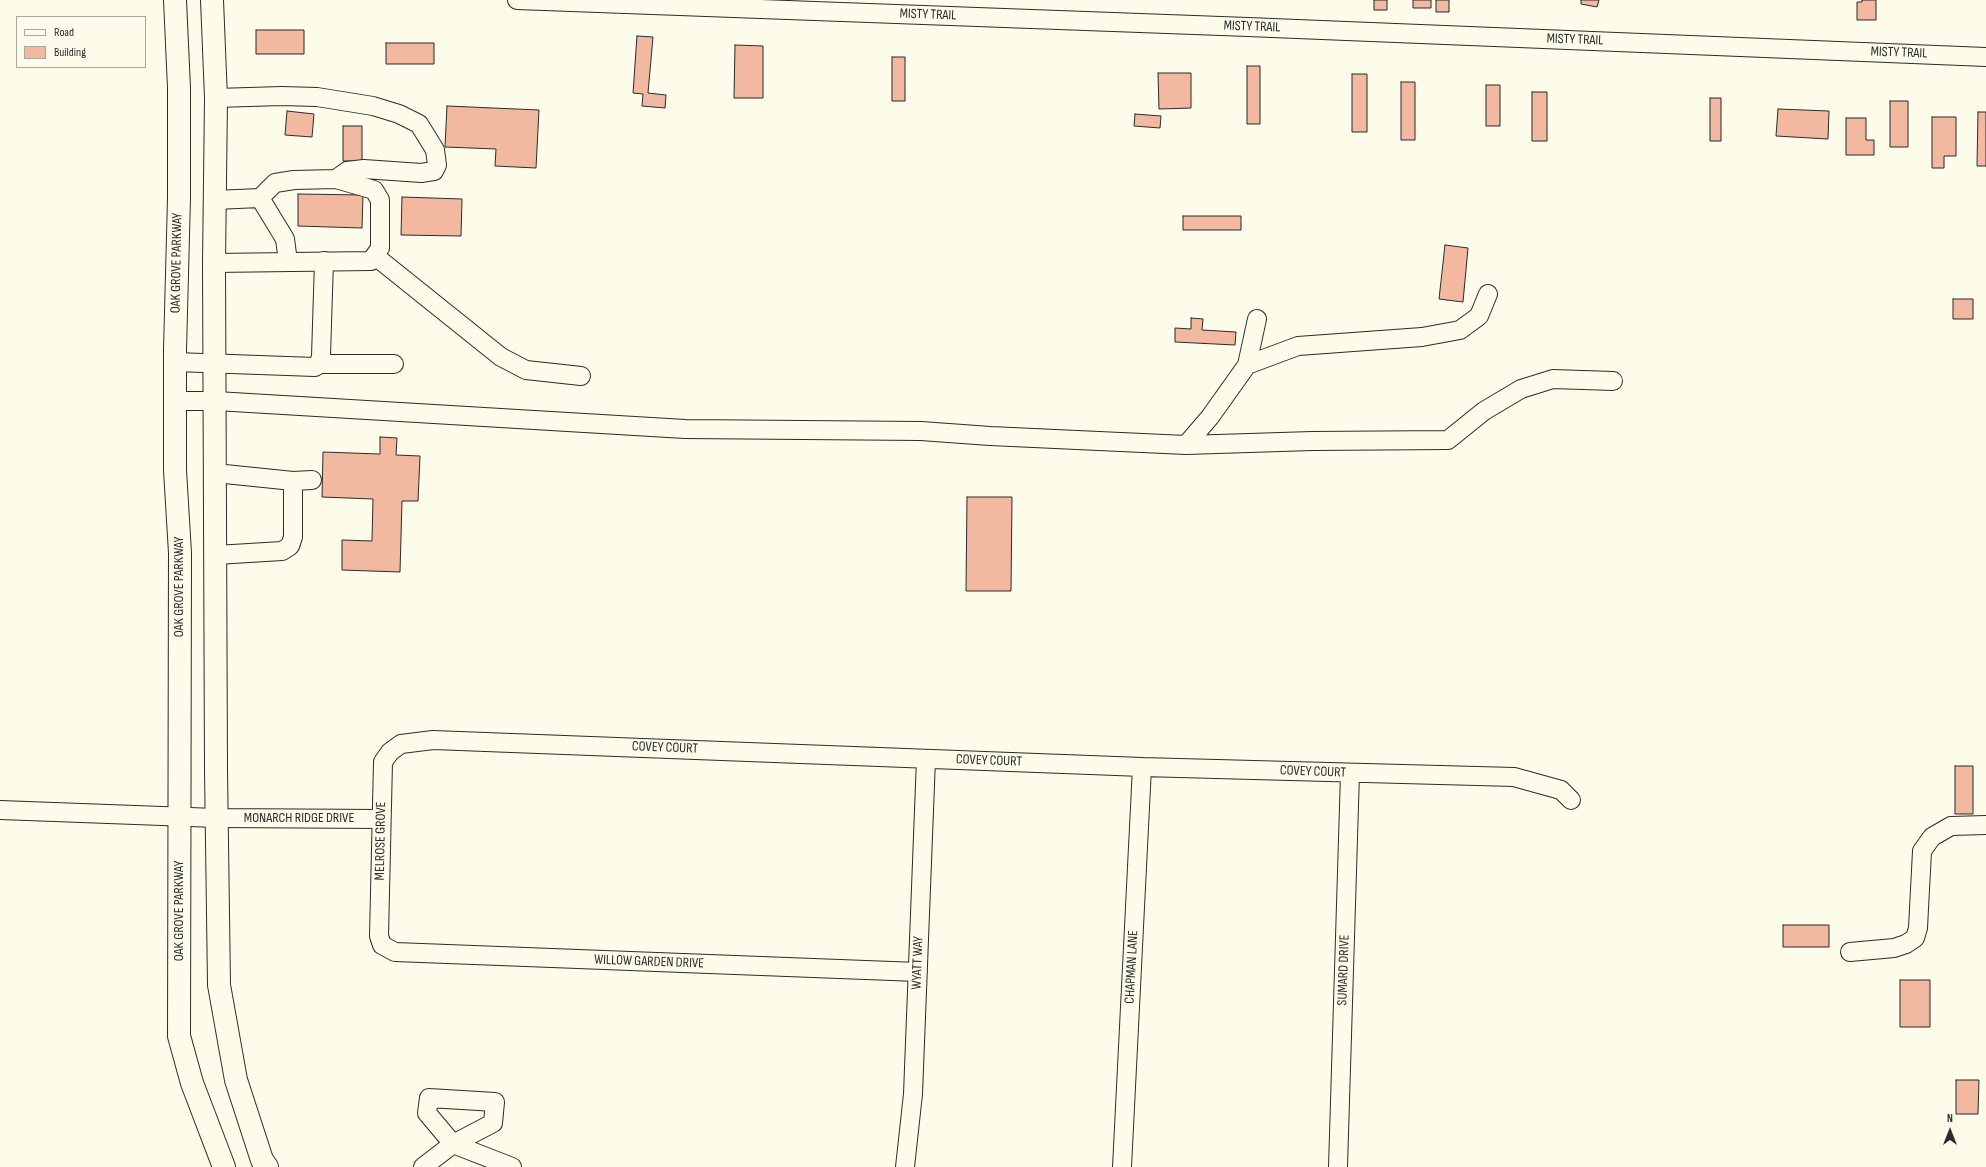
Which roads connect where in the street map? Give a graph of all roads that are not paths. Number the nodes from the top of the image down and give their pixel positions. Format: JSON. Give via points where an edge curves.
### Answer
{"nodes":[{"id":1,"x":175,"y":0,"type":"edge"},
{"id":2,"x":212,"y":0,"type":"edge"},
{"id":3,"x":517,"y":0,"type":"edge"},
{"id":4,"x":1986,"y":57,"type":"edge"},
{"id":5,"x":216,"y":98,"type":"junction"},
{"id":6,"x":336,"y":179,"type":"junction"},
{"id":7,"x":260,"y":198,"type":"junction"},
{"id":8,"x":215,"y":200,"type":"junction"},
{"id":9,"x":375,"y":256,"type":"junction"},
{"id":10,"x":288,"y":262,"type":"junction"},
{"id":11,"x":324,"y":262,"type":"junction"},
{"id":12,"x":214,"y":263,"type":"junction"},
{"id":13,"x":1488,"y":294,"type":"dead end"},
{"id":14,"x":1257,"y":319,"type":"dead end"},
{"id":15,"x":175,"y":362,"type":"junction"},
{"id":16,"x":216,"y":363,"type":"junction"},
{"id":17,"x":319,"y":364,"type":"junction"},
{"id":18,"x":394,"y":364,"type":"dead end"},
{"id":19,"x":1247,"y":365,"type":"junction"},
{"id":20,"x":581,"y":376,"type":"dead end"},
{"id":21,"x":1613,"y":381,"type":"dead end"},
{"id":22,"x":175,"y":401,"type":"junction"},
{"id":23,"x":216,"y":401,"type":"junction"},
{"id":24,"x":1186,"y":444,"type":"junction"},
{"id":25,"x":215,"y":472,"type":"junction"},
{"id":26,"x":312,"y":480,"type":"dead end"},
{"id":27,"x":293,"y":481,"type":"junction"},
{"id":28,"x":216,"y":555,"type":"junction"},
{"id":29,"x":401,"y":744,"type":"joint"},
{"id":30,"x":926,"y":758,"type":"junction"},
{"id":31,"x":1142,"y":767,"type":"junction"},
{"id":32,"x":1350,"y":773,"type":"junction"},
{"id":33,"x":1571,"y":800,"type":"dead end"},
{"id":34,"x":0,"y":810,"type":"edge"},
{"id":35,"x":180,"y":816,"type":"junction"},
{"id":36,"x":216,"y":818,"type":"junction"},
{"id":37,"x":381,"y":819,"type":"junction"},
{"id":38,"x":1986,"y":826,"type":"edge"},
{"id":39,"x":382,"y":945,"type":"joint"},
{"id":40,"x":1850,"y":952,"type":"dead end"},
{"id":41,"x":918,"y":972,"type":"junction"},
{"id":42,"x":224,"y":1167,"type":"edge"},
{"id":43,"x":267,"y":1167,"type":"edge"},
{"id":44,"x":423,"y":1167,"type":"edge"},
{"id":45,"x":512,"y":1167,"type":"edge"},
{"id":46,"x":905,"y":1167,"type":"edge"},
{"id":47,"x":1122,"y":1167,"type":"edge"},
{"id":48,"x":1338,"y":1167,"type":"edge"}],
"edges":[{"from":1,"to":15,"type":"main road","name":"OAK GROVE PARKWAY","via":[[179,88]]},
{"from":2,"to":5,"type":"main road","via":[[211,29]]},
{"from":3,"to":4,"type":"street","name":"MISTY TRAIL"},
{"from":5,"to":6,"type":"street","via":[[317,97],[373,106],[399,114],[419,124],[435,150],[437,165],[434,171],[421,173],[352,170]]},
{"from":5,"to":8,"type":"main road"},
{"from":6,"to":7,"type":"street","via":[[275,183]]},
{"from":6,"to":9,"type":"street","via":[[374,190],[380,200],[380,248]]},
{"from":7,"to":8,"type":"street"},
{"from":7,"to":10,"type":"street","via":[[285,239]]},
{"from":8,"to":12,"type":"main road"},
{"from":9,"to":11,"type":"street","via":[[371,261]]},
{"from":9,"to":20,"type":"street","via":[[501,357],[526,370]]},
{"from":10,"to":11,"type":"street"},
{"from":10,"to":12,"type":"street"},
{"from":11,"to":17,"type":"street"},
{"from":12,"to":16,"type":"main road"},
{"from":13,"to":19,"type":"street","via":[[1479,316],[1460,330],[1422,338],[1298,346]]},
{"from":14,"to":19,"type":"street"},
{"from":15,"to":16,"type":"street"},
{"from":15,"to":22,"type":"main road","name":"OAK GROVE PARKWAY"},
{"from":16,"to":17,"type":"street","via":[[315,367]]},
{"from":16,"to":23,"type":"main road"},
{"from":17,"to":18,"type":"street"},
{"from":19,"to":24,"type":"street","via":[[1210,417]]},
{"from":21,"to":24,"type":"street","via":[[1552,379],[1521,389],[1484,411],[1448,440]]},
{"from":22,"to":23,"type":"street"},
{"from":22,"to":35,"type":"main road","name":"OAK GROVE PARKWAY","via":[[175,470],[180,553]]},
{"from":23,"to":24,"type":"street","via":[[685,429],[920,431]]},
{"from":23,"to":25,"type":"main road"},
{"from":25,"to":27,"type":"street"},
{"from":25,"to":28,"type":"main road"},
{"from":26,"to":27,"type":"street"},
{"from":27,"to":28,"type":"street","via":[[294,537],[290,546],[282,551]]},
{"from":28,"to":36,"type":"main road"},
{"from":29,"to":30,"type":"street","name":"COVEY COURT","via":[[441,741]]},
{"from":29,"to":37,"type":"street","name":"MELROSE GROVE","via":[[390,752],[384,762]]},
{"from":30,"to":31,"type":"street","name":"COVEY COURT"},
{"from":30,"to":41,"type":"street","name":"WYATT WAY"},
{"from":31,"to":32,"type":"street","name":"COVEY COURT"},
{"from":31,"to":47,"type":"street","name":"CHAPMAN LANE"},
{"from":32,"to":33,"type":"street","name":"COVEY COURT","via":[[1514,777],[1561,790]]},
{"from":32,"to":48,"type":"street","name":"SUMARD DRIVE"},
{"from":34,"to":35,"type":"street","name":"MONARCH RIDGE DRIVE"},
{"from":35,"to":36,"type":"street","name":"MONARCH RIDGE DRIVE"},
{"from":35,"to":42,"type":"main road","name":"OAK GROVE PARKWAY","via":[[179,1036],[192,1082]]},
{"from":36,"to":37,"type":"street","name":"MONARCH RIDGE DRIVE"},
{"from":36,"to":43,"type":"main road","via":[[219,985],[236,1080],[262,1160]]},
{"from":37,"to":39,"type":"street","name":"MELROSE GROVE","via":[[379,936]]},
{"from":38,"to":40,"type":"street","via":[[1951,826],[1932,837],[1922,851],[1918,928],[1915,938],[1894,948]]},
{"from":39,"to":41,"type":"street","name":"WILLOW GARDEN DRIVE","via":[[395,952]]},
{"from":41,"to":46,"type":"street","name":"WYATT WAY","via":[[913,1094]]},
{"from":44,"to":45,"type":"street","via":[[453,1144]]}]}
